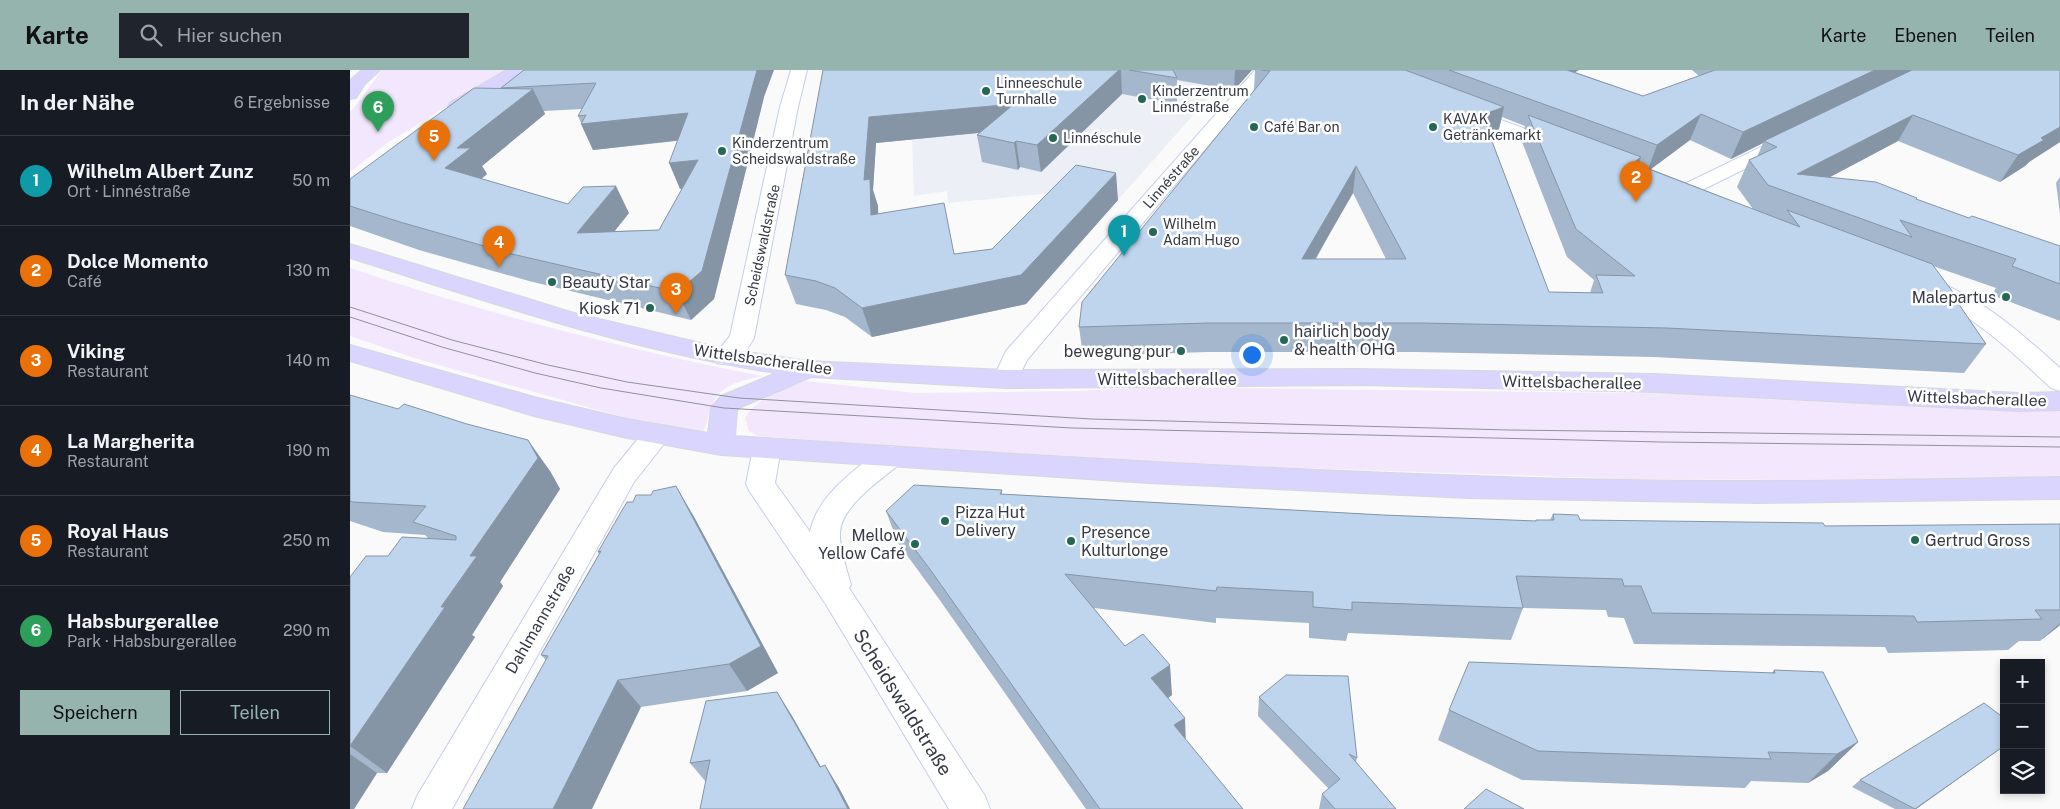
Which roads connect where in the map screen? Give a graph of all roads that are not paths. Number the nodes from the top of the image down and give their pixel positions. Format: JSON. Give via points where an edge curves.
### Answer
{"nodes":[{"id":1,"x":372,"y":70,"type":"edge"},
{"id":2,"x":519,"y":70,"type":"edge"},
{"id":3,"x":799,"y":70,"type":"edge"},
{"id":4,"x":1264,"y":70,"type":"edge"},
{"id":5,"x":350,"y":94,"type":"edge"},
{"id":6,"x":1449,"y":105,"type":"edge"},
{"id":7,"x":446,"y":113,"type":"edge"},
{"id":8,"x":1809,"y":130,"type":"edge"},
{"id":9,"x":1578,"y":155,"type":"edge"},
{"id":10,"x":1706,"y":204,"type":"edge"},
{"id":11,"x":350,"y":251,"type":"edge"},
{"id":12,"x":1907,"y":278,"type":"edge"},
{"id":13,"x":350,"y":353,"type":"edge"},
{"id":14,"x":726,"y":357,"type":"junction"},
{"id":15,"x":808,"y":369,"type":"junction"},
{"id":16,"x":1006,"y":379,"type":"junction"},
{"id":17,"x":2060,"y":382,"type":"edge"},
{"id":18,"x":2060,"y":401,"type":"edge"},
{"id":19,"x":657,"y":435,"type":"junction"},
{"id":20,"x":721,"y":445,"type":"junction"},
{"id":21,"x":767,"y":448,"type":"junction"},
{"id":22,"x":891,"y":456,"type":"junction"},
{"id":23,"x":2060,"y":488,"type":"edge"},
{"id":24,"x":836,"y":594,"type":"junction"},
{"id":25,"x":431,"y":809,"type":"edge"},
{"id":26,"x":970,"y":809,"type":"edge"}],
"edges":[{"from":1,"to":5,"type":"main road"},
{"from":2,"to":7,"type":"main road"},
{"from":3,"to":14,"type":"street","name":"Scheidswaldstraße","via":[[742,338]]},
{"from":4,"to":16,"type":"street","name":"Linnéstraße","via":[[1015,357]]},
{"from":6,"to":9,"type":"street"},
{"from":8,"to":10,"type":"street","via":[[1670,190]]},
{"from":11,"to":14,"type":"main road","name":"Wittelsbacherallee","via":[[568,320]]},
{"from":12,"to":17,"type":"street","via":[[1947,295],[1987,319]]},
{"from":13,"to":19,"type":"main road","via":[[502,398]]},
{"from":14,"to":15,"type":"main road","name":"Wittelsbacherallee"},
{"from":15,"to":16,"type":"main road","name":"Wittelsbacherallee"},
{"from":15,"to":20,"type":"main road","via":[[730,402],[724,408]]},
{"from":16,"to":18,"type":"main road","name":"Wittelsbacherallee","via":[[1358,378],[1655,383],[2018,402]]},
{"from":19,"to":20,"type":"main road"},
{"from":19,"to":25,"type":"street","name":"Dahlmannstraße","via":[[624,475]]},
{"from":20,"to":21,"type":"main road"},
{"from":21,"to":22,"type":"main road"},
{"from":21,"to":24,"type":"street","name":"Scheidswaldstraße","via":[[760,484]]},
{"from":22,"to":23,"type":"main road","via":[[1306,481],[1568,490],[1810,492]]},
{"from":22,"to":24,"type":"street","name":"Scheidswaldstraße","via":[[850,490],[833,510],[825,531]]},
{"from":24,"to":26,"type":"street","name":"Scheidswaldstraße"}]}
